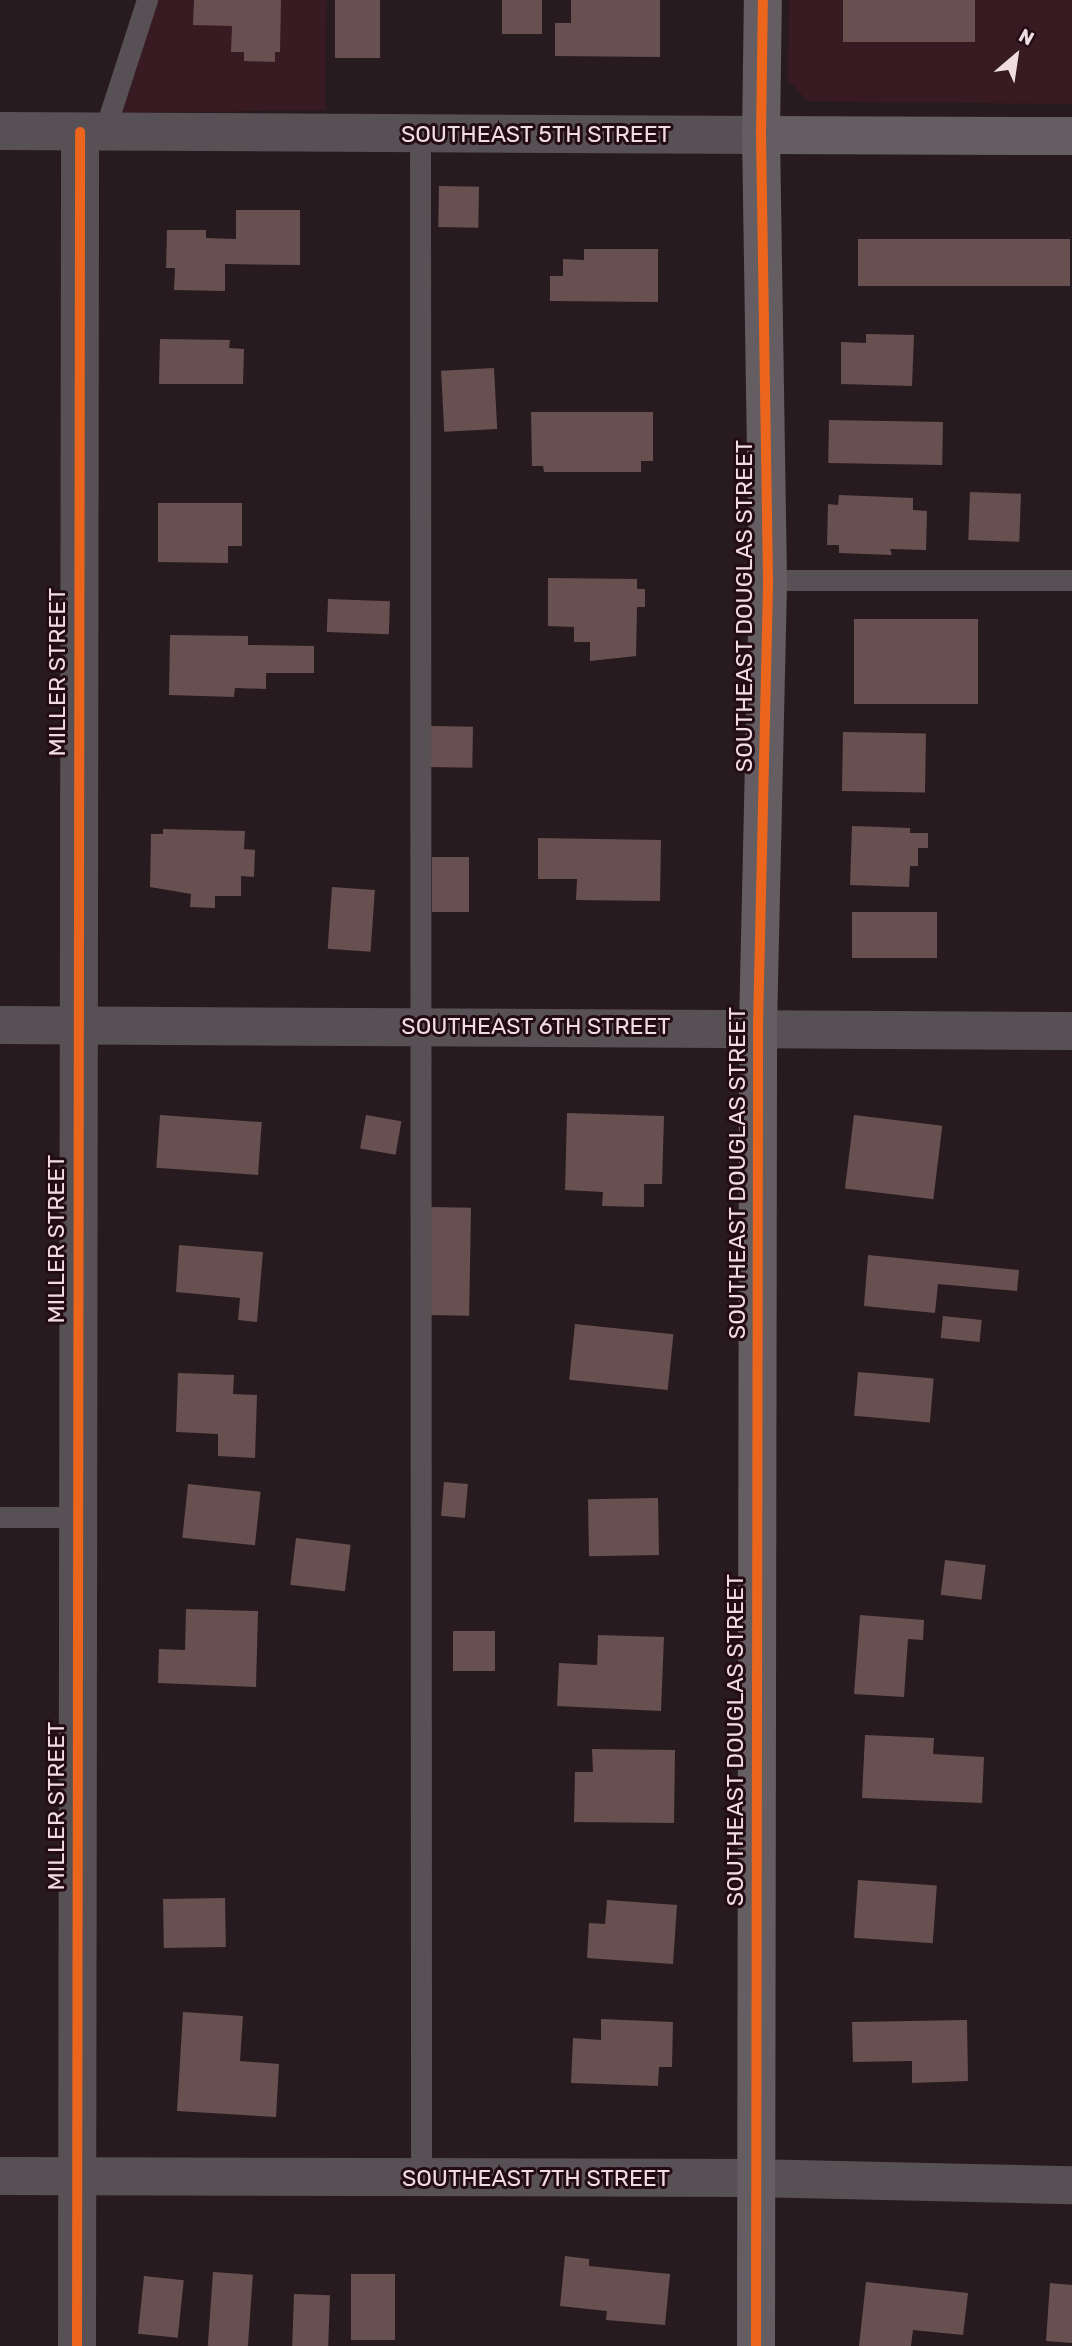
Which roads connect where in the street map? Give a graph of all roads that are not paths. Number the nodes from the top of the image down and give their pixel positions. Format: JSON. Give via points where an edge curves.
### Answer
{"nodes":[{"id":1,"x":147,"y":0,"type":"edge"},
{"id":2,"x":763,"y":0,"type":"edge"},
{"id":3,"x":92,"y":130,"type":"junction"},
{"id":4,"x":0,"y":131,"type":"edge"},
{"id":5,"x":420,"y":135,"type":"junction"},
{"id":6,"x":761,"y":135,"type":"junction"},
{"id":7,"x":1072,"y":136,"type":"edge"},
{"id":8,"x":768,"y":580,"type":"junction"},
{"id":9,"x":1072,"y":580,"type":"edge"},
{"id":10,"x":0,"y":1024,"type":"edge"},
{"id":11,"x":418,"y":1025,"type":"junction"},
{"id":12,"x":76,"y":1026,"type":"junction"},
{"id":13,"x":758,"y":1026,"type":"junction"},
{"id":14,"x":1072,"y":1031,"type":"edge"},
{"id":15,"x":0,"y":1517,"type":"edge"},
{"id":16,"x":77,"y":1517,"type":"junction"},
{"id":17,"x":0,"y":2176,"type":"edge"},
{"id":18,"x":78,"y":2176,"type":"junction"},
{"id":19,"x":754,"y":2178,"type":"junction"},
{"id":20,"x":421,"y":2179,"type":"junction"},
{"id":21,"x":1072,"y":2185,"type":"edge"},
{"id":22,"x":77,"y":2346,"type":"edge"},
{"id":23,"x":756,"y":2346,"type":"edge"}],
"edges":[{"from":1,"to":3,"type":"lane"},
{"from":2,"to":6,"type":"street","name":"SOUTHEAST DOUGLAS STREET"},
{"from":3,"to":4,"type":"street","name":"SOUTHEAST 5TH STREET"},
{"from":3,"to":5,"type":"street","name":"SOUTHEAST 5TH STREET"},
{"from":3,"to":12,"type":"street","name":"MILLER STREET"},
{"from":5,"to":6,"type":"street","name":"SOUTHEAST 5TH STREET"},
{"from":5,"to":11,"type":"lane"},
{"from":6,"to":7,"type":"street","name":"SOUTHEAST 5TH STREET"},
{"from":6,"to":8,"type":"street","name":"SOUTHEAST DOUGLAS STREET"},
{"from":8,"to":9,"type":"lane"},
{"from":8,"to":13,"type":"street","name":"SOUTHEAST DOUGLAS STREET"},
{"from":10,"to":12,"type":"street","name":"SOUTHEAST 6TH STREET"},
{"from":11,"to":12,"type":"street","name":"SOUTHEAST 6TH STREET"},
{"from":11,"to":13,"type":"street","name":"SOUTHEAST 6TH STREET"},
{"from":11,"to":20,"type":"lane"},
{"from":12,"to":16,"type":"street","name":"MILLER STREET"},
{"from":13,"to":14,"type":"street","name":"SOUTHEAST 6TH STREET"},
{"from":13,"to":19,"type":"street","name":"SOUTHEAST DOUGLAS STREET"},
{"from":15,"to":16,"type":"lane"},
{"from":16,"to":18,"type":"street","name":"MILLER STREET"},
{"from":17,"to":18,"type":"street","name":"SOUTHEAST 7TH STREET"},
{"from":18,"to":20,"type":"street","name":"SOUTHEAST 7TH STREET"},
{"from":18,"to":22,"type":"street","name":"MILLER STREET"},
{"from":19,"to":20,"type":"street","name":"SOUTHEAST 7TH STREET"},
{"from":19,"to":21,"type":"street","name":"SOUTHEAST 7TH STREET"},
{"from":19,"to":23,"type":"street","name":"SOUTHEAST DOUGLAS STREET"}]}
